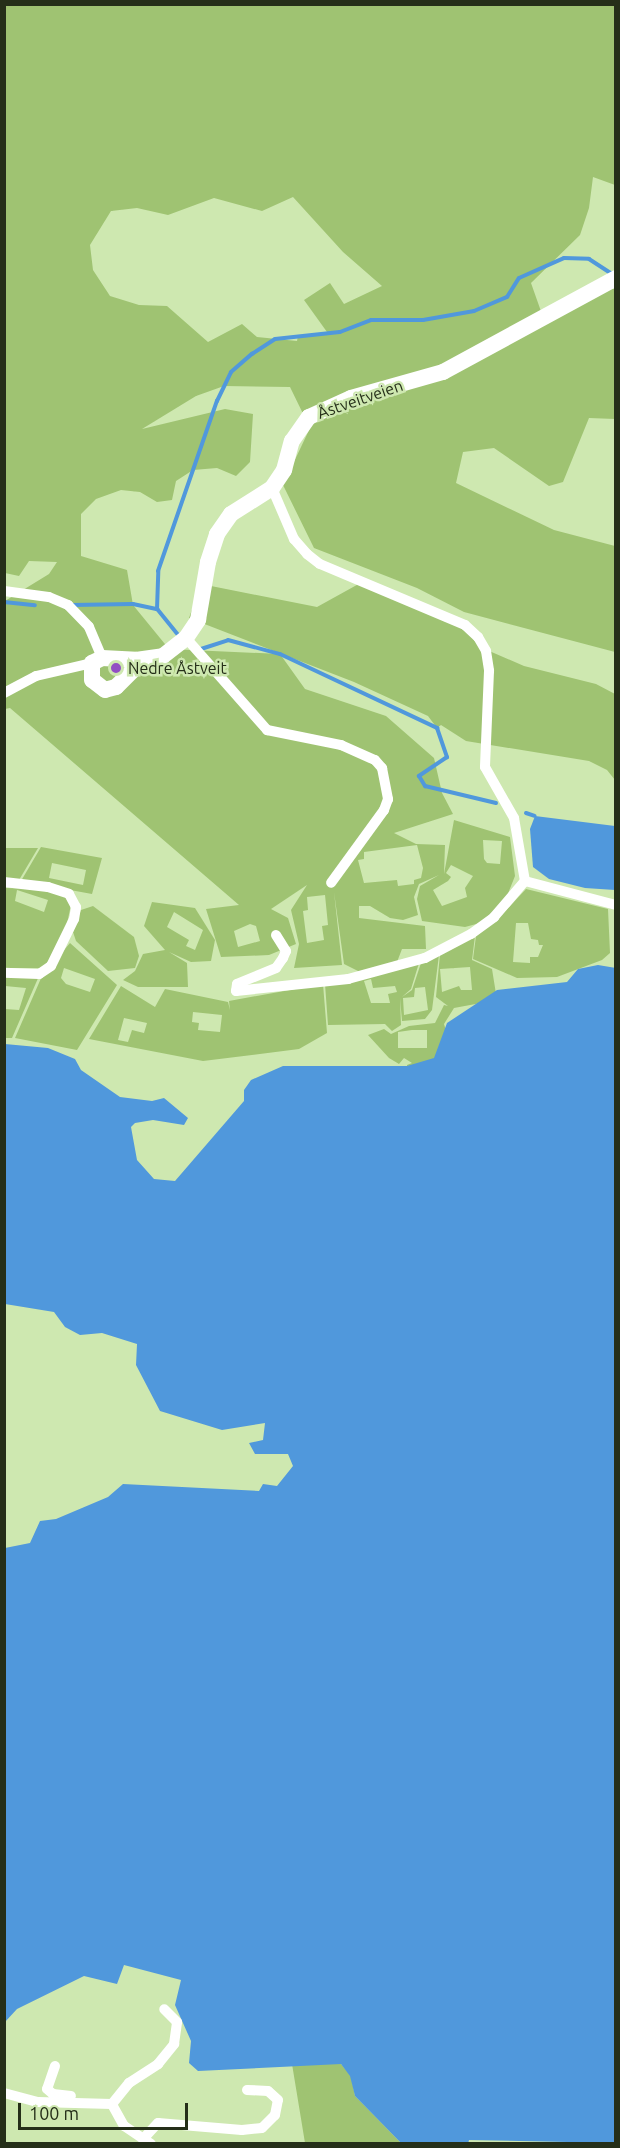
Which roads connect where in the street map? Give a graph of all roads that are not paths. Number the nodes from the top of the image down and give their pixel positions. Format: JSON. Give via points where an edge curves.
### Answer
{"nodes":[{"id":1,"x":612,"y":280,"type":"edge"},
{"id":2,"x":272,"y":488,"type":"junction"},
{"id":3,"x":4,"y":591,"type":"edge"},
{"id":4,"x":186,"y":644,"type":"junction"},
{"id":5,"x":97,"y":660,"type":"junction"},
{"id":6,"x":136,"y":660,"type":"junction"},
{"id":7,"x":4,"y":693,"type":"edge"},
{"id":8,"x":525,"y":881,"type":"junction"},
{"id":9,"x":4,"y":882,"type":"edge"},
{"id":10,"x":331,"y":883,"type":"dead end"},
{"id":11,"x":615,"y":904,"type":"edge"},
{"id":12,"x":276,"y":935,"type":"dead end"},
{"id":13,"x":4,"y":973,"type":"edge"},
{"id":14,"x":164,"y":2009,"type":"dead end"},
{"id":15,"x":55,"y":2066,"type":"dead end"},
{"id":16,"x":247,"y":2090,"type":"dead end"},
{"id":17,"x":4,"y":2093,"type":"edge"},
{"id":18,"x":112,"y":2104,"type":"junction"},
{"id":19,"x":147,"y":2141,"type":"edge"}],
"edges":[{"from":1,"to":2,"type":"street","name":"Åstveitveien","via":[[442,372],[320,410],[299,427],[284,470]]},
{"from":2,"to":4,"type":"street","name":"Åstveitveien","via":[[231,514],[217,534],[198,620]]},
{"from":2,"to":8,"type":"street","via":[[294,539],[320,564],[433,610],[465,625],[478,637],[486,651],[489,671],[485,767],[514,818]]},
{"from":3,"to":5,"type":"street","via":[[49,597],[68,605],[89,627]]},
{"from":4,"to":6,"type":"street","via":[[163,656]]},
{"from":4,"to":10,"type":"street","via":[[267,730],[342,745],[375,760],[382,768],[388,799],[384,810]]},
{"from":5,"to":6,"type":"street"},
{"from":5,"to":6,"type":"street","via":[[92,680],[105,690],[125,680]]},
{"from":5,"to":7,"type":"street","via":[[36,676]]},
{"from":8,"to":11,"type":"street"},
{"from":8,"to":12,"type":"street","via":[[494,917],[471,934],[424,958],[348,980],[236,991],[237,984],[276,968],[284,958],[286,951]]},
{"from":9,"to":13,"type":"street","via":[[48,887],[69,894],[76,907],[51,966],[39,974]]},
{"from":14,"to":18,"type":"street","via":[[177,2022],[174,2044],[158,2064],[129,2083]]},
{"from":15,"to":18,"type":"street","via":[[47,2082],[50,2092]]},
{"from":16,"to":19,"type":"street","via":[[268,2091],[278,2100],[275,2115],[262,2128],[158,2123]]},
{"from":17,"to":18,"type":"street","via":[[38,2102]]},
{"from":18,"to":19,"type":"street","via":[[124,2126]]}]}
